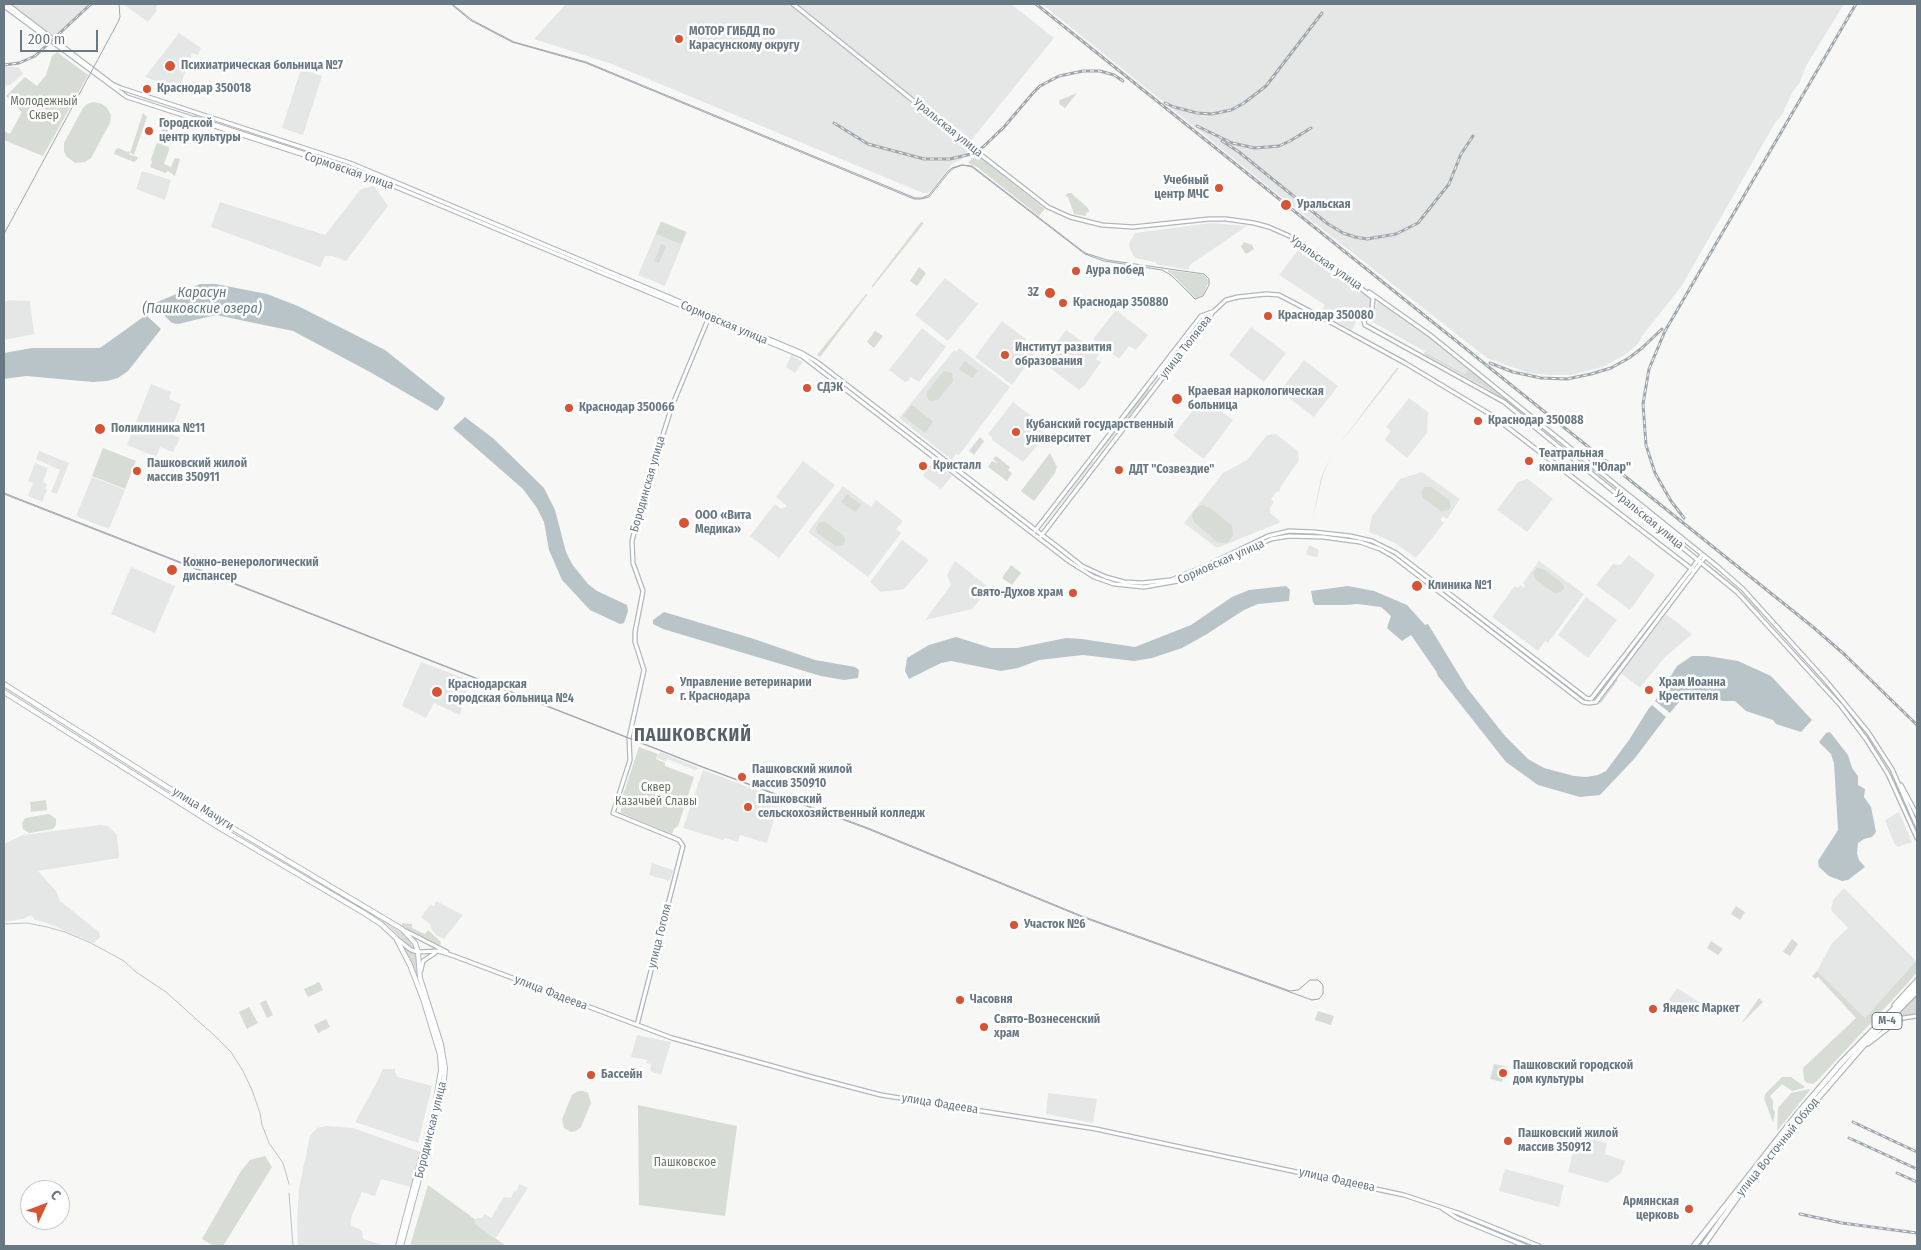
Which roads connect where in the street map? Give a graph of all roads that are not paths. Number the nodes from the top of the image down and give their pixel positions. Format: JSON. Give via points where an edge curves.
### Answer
{"nodes":[{"id":1,"x":794,"y":4,"type":"edge"},
{"id":2,"x":5,"y":5,"type":"edge"},
{"id":3,"x":195,"y":119,"type":"joint"},
{"id":4,"x":328,"y":162,"type":"joint"},
{"id":5,"x":1374,"y":297,"type":"junction"},
{"id":6,"x":1213,"y":312,"type":"junction"},
{"id":7,"x":709,"y":315,"type":"junction"},
{"id":8,"x":1196,"y":322,"type":"junction"},
{"id":9,"x":1201,"y":326,"type":"junction"},
{"id":10,"x":1520,"y":408,"type":"junction"},
{"id":11,"x":1517,"y":412,"type":"junction"},
{"id":12,"x":1035,"y":532,"type":"junction"},
{"id":13,"x":1040,"y":536,"type":"junction"},
{"id":14,"x":1704,"y":556,"type":"junction"},
{"id":15,"x":1700,"y":561,"type":"junction"},
{"id":16,"x":1417,"y":568,"type":"junction"},
{"id":17,"x":1691,"y":569,"type":"junction"},
{"id":18,"x":1414,"y":572,"type":"junction"},
{"id":19,"x":1182,"y":578,"type":"junction"},
{"id":20,"x":1504,"y":638,"type":"junction"},
{"id":21,"x":4,"y":684,"type":"edge"},
{"id":22,"x":4,"y":692,"type":"edge"},
{"id":23,"x":129,"y":762,"type":"junction"},
{"id":24,"x":126,"y":768,"type":"junction"},
{"id":25,"x":1894,"y":774,"type":"junction"},
{"id":26,"x":1917,"y":815,"type":"edge"},
{"id":27,"x":1917,"y":826,"type":"edge"},
{"id":28,"x":1917,"y":838,"type":"edge"},
{"id":29,"x":683,"y":846,"type":"joint"},
{"id":30,"x":307,"y":872,"type":"junction"},
{"id":31,"x":306,"y":878,"type":"junction"},
{"id":32,"x":346,"y":896,"type":"junction"},
{"id":33,"x":343,"y":900,"type":"junction"},
{"id":34,"x":405,"y":931,"type":"junction"},
{"id":35,"x":396,"y":938,"type":"junction"},
{"id":36,"x":438,"y":951,"type":"junction"},
{"id":37,"x":418,"y":952,"type":"junction"},
{"id":38,"x":454,"y":956,"type":"junction"},
{"id":39,"x":420,"y":978,"type":"junction"},
{"id":40,"x":1917,"y":980,"type":"edge"},
{"id":41,"x":1917,"y":985,"type":"edge"},
{"id":42,"x":1917,"y":991,"type":"edge"},
{"id":43,"x":1886,"y":1016,"type":"junction"},
{"id":44,"x":1917,"y":1016,"type":"edge"},
{"id":45,"x":637,"y":1025,"type":"junction"},
{"id":46,"x":1858,"y":1051,"type":"junction"},
{"id":47,"x":1438,"y":1206,"type":"junction"},
{"id":48,"x":1496,"y":1228,"type":"junction"},
{"id":49,"x":1494,"y":1233,"type":"junction"},
{"id":50,"x":400,"y":1246,"type":"edge"},
{"id":51,"x":1526,"y":1246,"type":"edge"},
{"id":52,"x":1540,"y":1246,"type":"edge"},
{"id":53,"x":1694,"y":1246,"type":"edge"},
{"id":54,"x":1703,"y":1246,"type":"edge"}],
"edges":[{"from":1,"to":5,"type":"main road","name":"Уральская улица","via":[[1048,207],[1102,226],[1133,227],[1218,219],[1264,226],[1301,243]]},
{"from":2,"to":3,"type":"main road","name":"Сормовская улица","via":[[126,97]]},
{"from":2,"to":7,"type":"main road","name":"Сормовская улица","via":[[121,88],[350,163]]},
{"from":3,"to":4,"type":"highway","name":"Сормовская улица"},
{"from":4,"to":7,"type":"main road","name":"Сормовская улица","via":[[360,172]]},
{"from":5,"to":10,"type":"main road","name":"Уральская улица","via":[[1430,335]]},
{"from":5,"to":11,"type":"main road","name":"Уральская улица","via":[[1364,321],[1366,325],[1486,391]]},
{"from":6,"to":8,"type":"main road","name":"улица Тюляева","via":[[1201,316]]},
{"from":6,"to":9,"type":"main road","name":"улица Тюляева"},
{"from":6,"to":17,"type":"main road","name":"Уральская улица","via":[[1226,300],[1238,296],[1274,294],[1328,321],[1493,416]]},
{"from":7,"to":12,"type":"main road","name":"Сормовская улица","via":[[812,359]]},
{"from":7,"to":29,"type":"main road","name":"Бородинская улица","via":[[672,406],[634,533],[633,563],[642,591],[635,632],[644,670],[629,738],[630,760],[612,813],[679,840]]},
{"from":8,"to":9,"type":"main road"},
{"from":8,"to":12,"type":"main road","name":"улица Тюляева"},
{"from":9,"to":13,"type":"main road","name":"улица Тюляева"},
{"from":10,"to":11,"type":"main road"},
{"from":10,"to":14,"type":"main road","name":"Уральская улица"},
{"from":11,"to":15,"type":"main road","name":"Уральская улица"},
{"from":12,"to":13,"type":"main road","name":"Сормовская улица"},
{"from":13,"to":19,"type":"main road","name":"Сормовская улица","via":[[1085,572],[1114,584],[1144,587]]},
{"from":14,"to":15,"type":"main road"},
{"from":14,"to":25,"type":"main road","name":"Уральская улица","via":[[1743,589],[1832,688],[1868,732]]},
{"from":15,"to":17,"type":"main road"},
{"from":15,"to":17,"type":"main road"},
{"from":15,"to":28,"type":"main road","name":"Уральская улица","via":[[1759,615],[1864,736],[1888,774]]},
{"from":16,"to":18,"type":"main road"},
{"from":16,"to":19,"type":"main road","name":"Сормовская улица","via":[[1372,541],[1296,530],[1268,536]]},
{"from":16,"to":20,"type":"main road","name":"Сормовская улица"},
{"from":17,"to":20,"type":"main road","name":"Сормовская улица","via":[[1588,701]]},
{"from":18,"to":19,"type":"main road","name":"Сормовская улица","via":[[1371,545],[1296,535],[1271,539]]},
{"from":18,"to":20,"type":"main road","name":"Сормовская улица"},
{"from":21,"to":23,"type":"main road","name":"улица Мачуги"},
{"from":22,"to":24,"type":"main road","name":"улица Мачуги"},
{"from":23,"to":24,"type":"main road","via":[[125,764]]},
{"from":23,"to":30,"type":"main road","name":"улица Мачуги"},
{"from":24,"to":31,"type":"main road","name":"улица Мачуги"},
{"from":25,"to":26,"type":"main road"},
{"from":25,"to":27,"type":"main road","name":"Уральская улица"},
{"from":29,"to":45,"type":"main road","name":"улица Гоголя"},
{"from":30,"to":31,"type":"main road","via":[[309,876]]},
{"from":30,"to":32,"type":"main road","name":"улица Мачуги"},
{"from":31,"to":33,"type":"main road","name":"улица Мачуги"},
{"from":32,"to":33,"type":"main road","via":[[342,896]]},
{"from":32,"to":34,"type":"main road","name":"улица Мачуги"},
{"from":33,"to":35,"type":"main road","name":"улица Мачуги","via":[[382,924]]},
{"from":34,"to":37,"type":"main road","name":"Бородинская улица"},
{"from":34,"to":38,"type":"main road"},
{"from":35,"to":37,"type":"main road"},
{"from":35,"to":50,"type":"main road","name":"Бородинская улица","via":[[423,999],[440,1054],[441,1070]]},
{"from":36,"to":37,"type":"main road"},
{"from":36,"to":38,"type":"main road"},
{"from":36,"to":39,"type":"main road","via":[[423,961]]},
{"from":37,"to":39,"type":"main road","name":"Бородинская улица"},
{"from":38,"to":45,"type":"main road","name":"улица Фадеева"},
{"from":39,"to":50,"type":"main road","name":"Бородинская улица","via":[[444,1054],[444,1076],[436,1118]]},
{"from":40,"to":43,"type":"main road"},
{"from":41,"to":43,"type":"highway","number":"М-4"},
{"from":42,"to":46,"type":"highway","number":"М-4"},
{"from":43,"to":53,"type":"highway","name":"улица Восточный Обход","number":"М-4","via":[[1799,1112]]},
{"from":44,"to":46,"type":"main road","via":[[1896,1022]]},
{"from":45,"to":47,"type":"main road","name":"улица Фадеева","via":[[672,1038],[881,1095],[1096,1129],[1361,1185]]},
{"from":46,"to":54,"type":"highway","name":"улица Восточный Обход","number":"М-4","via":[[1741,1192]]},
{"from":47,"to":48,"type":"main road","name":"улица Фадеева"},
{"from":47,"to":49,"type":"main road","name":"улица Фадеева","via":[[1457,1218]]},
{"from":48,"to":49,"type":"main road"},
{"from":48,"to":52,"type":"main road","name":"улица Фадеева"},
{"from":49,"to":51,"type":"main road","name":"улица Фадеева"}]}
